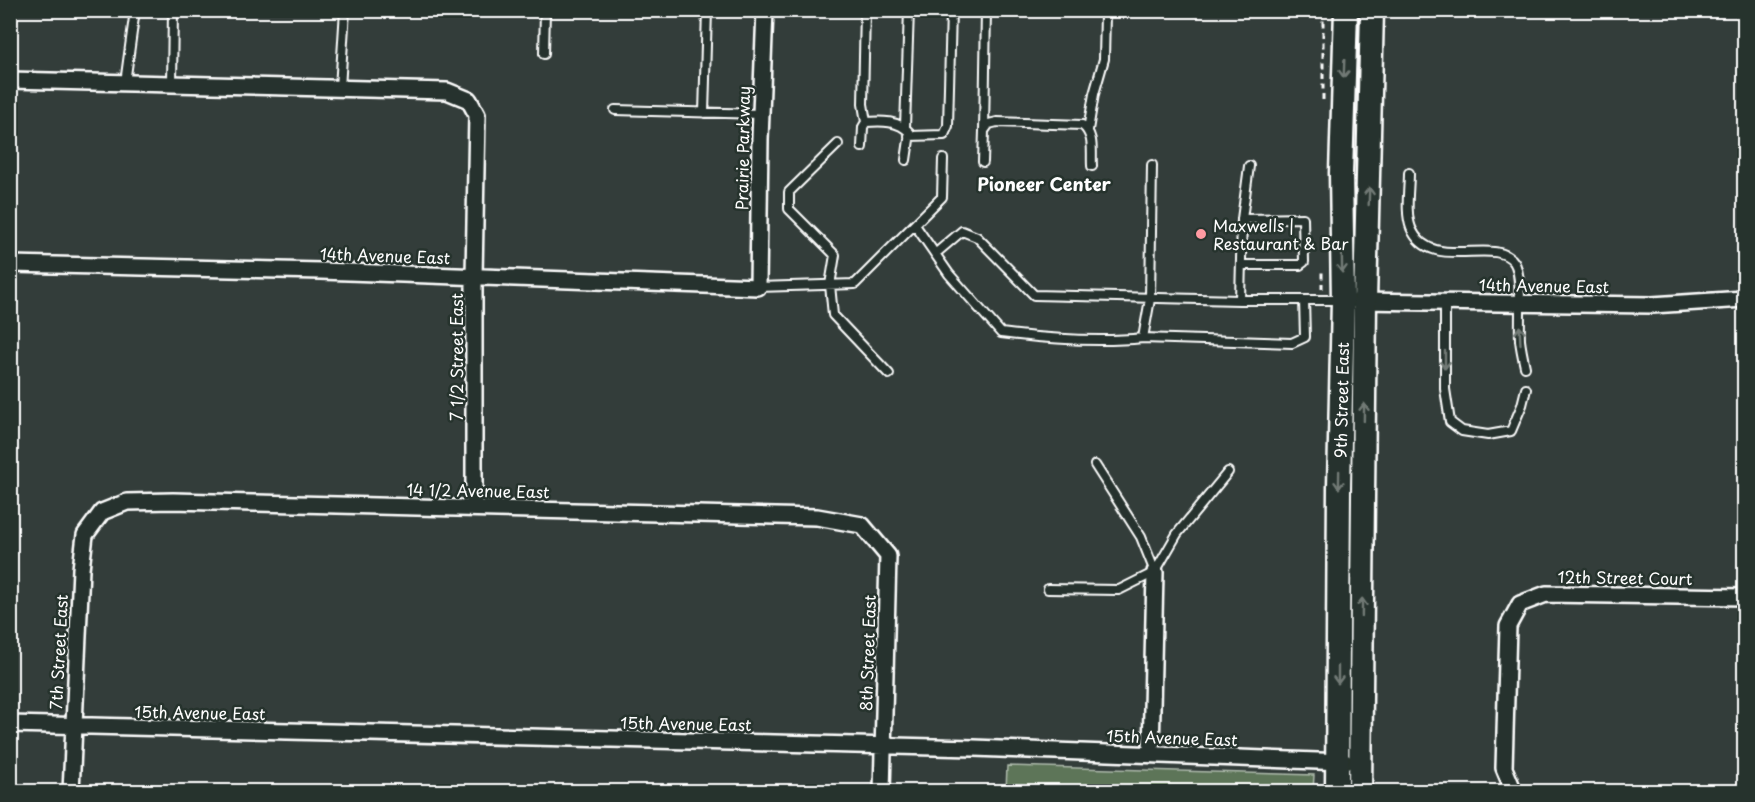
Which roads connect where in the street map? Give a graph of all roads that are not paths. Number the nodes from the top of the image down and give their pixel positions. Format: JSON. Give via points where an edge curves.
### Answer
{"nodes":[{"id":1,"x":135,"y":10,"type":"edge"},
{"id":2,"x":173,"y":10,"type":"edge"},
{"id":3,"x":345,"y":10,"type":"edge"},
{"id":4,"x":546,"y":10,"type":"edge"},
{"id":5,"x":707,"y":10,"type":"edge"},
{"id":6,"x":765,"y":10,"type":"edge"},
{"id":7,"x":865,"y":10,"type":"edge"},
{"id":8,"x":909,"y":10,"type":"edge"},
{"id":9,"x":951,"y":10,"type":"edge"},
{"id":10,"x":986,"y":10,"type":"edge"},
{"id":11,"x":1101,"y":10,"type":"edge"},
{"id":12,"x":1346,"y":10,"type":"edge"},
{"id":13,"x":1372,"y":10,"type":"edge"},
{"id":14,"x":544,"y":54,"type":"dead end"},
{"id":15,"x":10,"y":80,"type":"edge"},
{"id":16,"x":125,"y":82,"type":"junction"},
{"id":17,"x":172,"y":84,"type":"junction"},
{"id":18,"x":340,"y":88,"type":"junction"},
{"id":19,"x":615,"y":110,"type":"dead end"},
{"id":20,"x":704,"y":113,"type":"junction"},
{"id":21,"x":761,"y":114,"type":"junction"},
{"id":22,"x":866,"y":122,"type":"junction"},
{"id":23,"x":905,"y":127,"type":"junction"},
{"id":24,"x":1088,"y":130,"type":"junction"},
{"id":25,"x":984,"y":131,"type":"junction"},
{"id":26,"x":909,"y":136,"type":"junction"},
{"id":27,"x":838,"y":144,"type":"dead end"},
{"id":28,"x":862,"y":147,"type":"dead end"},
{"id":29,"x":943,"y":159,"type":"dead end"},
{"id":30,"x":906,"y":160,"type":"dead end"},
{"id":31,"x":983,"y":162,"type":"dead end"},
{"id":32,"x":1152,"y":165,"type":"dead end"},
{"id":33,"x":1092,"y":166,"type":"dead end"},
{"id":34,"x":1249,"y":166,"type":"dead end"},
{"id":35,"x":1409,"y":173,"type":"dead end"},
{"id":36,"x":1242,"y":219,"type":"junction"},
{"id":37,"x":915,"y":225,"type":"junction"},
{"id":38,"x":935,"y":254,"type":"junction"},
{"id":39,"x":10,"y":264,"type":"edge"},
{"id":40,"x":1241,"y":265,"type":"junction"},
{"id":41,"x":474,"y":276,"type":"junction"},
{"id":42,"x":830,"y":285,"type":"junction"},
{"id":43,"x":758,"y":287,"type":"junction"},
{"id":44,"x":1150,"y":299,"type":"junction"},
{"id":45,"x":1744,"y":299,"type":"edge"},
{"id":46,"x":1240,"y":300,"type":"junction"},
{"id":47,"x":1304,"y":300,"type":"junction"},
{"id":48,"x":1343,"y":300,"type":"junction"},
{"id":49,"x":1445,"y":301,"type":"junction"},
{"id":50,"x":1365,"y":302,"type":"junction"},
{"id":51,"x":1520,"y":302,"type":"junction"},
{"id":52,"x":1143,"y":338,"type":"junction"},
{"id":53,"x":1525,"y":367,"type":"dead end"},
{"id":54,"x":889,"y":374,"type":"dead end"},
{"id":55,"x":1526,"y":389,"type":"dead end"},
{"id":56,"x":1095,"y":465,"type":"dead end"},
{"id":57,"x":1228,"y":472,"type":"dead end"},
{"id":58,"x":474,"y":508,"type":"junction"},
{"id":59,"x":97,"y":518,"type":"joint"},
{"id":60,"x":862,"y":525,"type":"joint"},
{"id":61,"x":1155,"y":572,"type":"junction"},
{"id":62,"x":1048,"y":589,"type":"dead end"},
{"id":63,"x":1744,"y":597,"type":"edge"},
{"id":64,"x":10,"y":724,"type":"edge"},
{"id":65,"x":72,"y":727,"type":"junction"},
{"id":66,"x":883,"y":746,"type":"junction"},
{"id":67,"x":1151,"y":754,"type":"junction"},
{"id":68,"x":1349,"y":763,"type":"junction"},
{"id":69,"x":71,"y":792,"type":"edge"},
{"id":70,"x":882,"y":792,"type":"edge"},
{"id":71,"x":1337,"y":792,"type":"edge"},
{"id":72,"x":1360,"y":792,"type":"edge"},
{"id":73,"x":1514,"y":792,"type":"edge"}],
"edges":[{"from":1,"to":16,"type":"lane"},
{"from":2,"to":17,"type":"lane"},
{"from":3,"to":18,"type":"lane"},
{"from":4,"to":14,"type":"lane"},
{"from":5,"to":20,"type":"lane"},
{"from":6,"to":21,"type":"street","name":"Prairie Parkway"},
{"from":7,"to":22,"type":"lane"},
{"from":8,"to":23,"type":"lane"},
{"from":9,"to":26,"type":"lane","via":[[948,126],[944,135]]},
{"from":10,"to":25,"type":"lane"},
{"from":11,"to":24,"type":"lane","via":[[1105,14],[1104,59]]},
{"from":12,"to":48,"type":"main road","name":"9th Street East","one_way":true,"via":[[1341,173]]},
{"from":50,"to":13,"type":"main road","name":"9th Street East","one_way":true},
{"from":15,"to":16,"type":"street"},
{"from":16,"to":17,"type":"street"},
{"from":17,"to":18,"type":"street"},
{"from":18,"to":41,"type":"street","name":"7 1/2 Street East","via":[[447,91],[469,100],[477,115]]},
{"from":19,"to":20,"type":"lane"},
{"from":20,"to":21,"type":"lane"},
{"from":21,"to":43,"type":"street","name":"Prairie Parkway"},
{"from":22,"to":23,"type":"lane"},
{"from":22,"to":28,"type":"lane"},
{"from":23,"to":26,"type":"lane"},
{"from":24,"to":25,"type":"lane","via":[[1082,125],[997,122]]},
{"from":24,"to":33,"type":"lane"},
{"from":25,"to":31,"type":"lane"},
{"from":26,"to":30,"type":"lane"},
{"from":27,"to":42,"type":"lane","via":[[789,192],[789,209],[835,255]]},
{"from":29,"to":37,"type":"lane","via":[[942,197]]},
{"from":32,"to":44,"type":"lane"},
{"from":34,"to":36,"type":"lane"},
{"from":35,"to":51,"type":"lane","via":[[1409,220],[1417,237],[1439,252],[1492,253],[1511,259],[1517,270]]},
{"from":36,"to":40,"type":"lane"},
{"from":36,"to":40,"type":"lane","via":[[1303,218],[1304,262]]},
{"from":37,"to":38,"type":"lane"},
{"from":37,"to":42,"type":"lane","via":[[855,284]]},
{"from":38,"to":44,"type":"lane","via":[[962,231],[977,237],[1035,296]]},
{"from":38,"to":52,"type":"lane","via":[[1001,333],[1047,339]]},
{"from":39,"to":41,"type":"street","name":"14th Avenue East"},
{"from":40,"to":46,"type":"lane"},
{"from":41,"to":43,"type":"street","name":"14th Avenue East"},
{"from":41,"to":58,"type":"street","name":"7 1/2 Street East"},
{"from":42,"to":43,"type":"lane"},
{"from":42,"to":54,"type":"lane","via":[[833,315]]},
{"from":44,"to":46,"type":"lane"},
{"from":44,"to":52,"type":"lane"},
{"from":45,"to":51,"type":"street","name":"14th Avenue East","via":[[1652,306]]},
{"from":46,"to":47,"type":"lane"},
{"from":47,"to":48,"type":"lane"},
{"from":47,"to":52,"type":"lane","via":[[1305,337],[1292,343]]},
{"from":48,"to":50,"type":"street","name":"14th Avenue East"},
{"from":48,"to":68,"type":"main road","name":"9th Street East","one_way":true,"via":[[1339,487]]},
{"from":49,"to":50,"type":"street","name":"14th Avenue East"},
{"from":49,"to":51,"type":"street","name":"14th Avenue East"},
{"from":49,"to":55,"type":"lane","one_way":true,"via":[[1445,389],[1450,422],[1462,431],[1488,435],[1511,431]]},
{"from":68,"to":50,"type":"main road","name":"9th Street East","one_way":true},
{"from":53,"to":51,"type":"lane","one_way":true},
{"from":56,"to":61,"type":"lane","via":[[1141,537]]},
{"from":57,"to":61,"type":"lane","via":[[1177,534]]},
{"from":58,"to":59,"type":"street","name":"14 1/2 Avenue East","via":[[127,502]]},
{"from":58,"to":60,"type":"street","name":"14 1/2 Avenue East","via":[[817,517]]},
{"from":59,"to":65,"type":"street","name":"7th Street East","via":[[85,535]]},
{"from":60,"to":66,"type":"street","name":"8th Street East","via":[[888,556]]},
{"from":61,"to":62,"type":"lane","via":[[1119,590]]},
{"from":61,"to":67,"type":"street"},
{"from":63,"to":73,"type":"street","name":"12th Street Court","via":[[1546,594],[1520,603],[1508,626],[1504,768]]},
{"from":64,"to":65,"type":"street","name":"15th Avenue East"},
{"from":65,"to":66,"type":"street","name":"15th Avenue East"},
{"from":65,"to":69,"type":"street","name":"7th Street East"},
{"from":66,"to":67,"type":"street","name":"15th Avenue East"},
{"from":66,"to":70,"type":"street","name":"8th Street East"},
{"from":67,"to":68,"type":"street","name":"15th Avenue East"},
{"from":68,"to":71,"type":"main road","name":"9th Street East"},
{"from":68,"to":72,"type":"main road","name":"9th Street East"}]}
